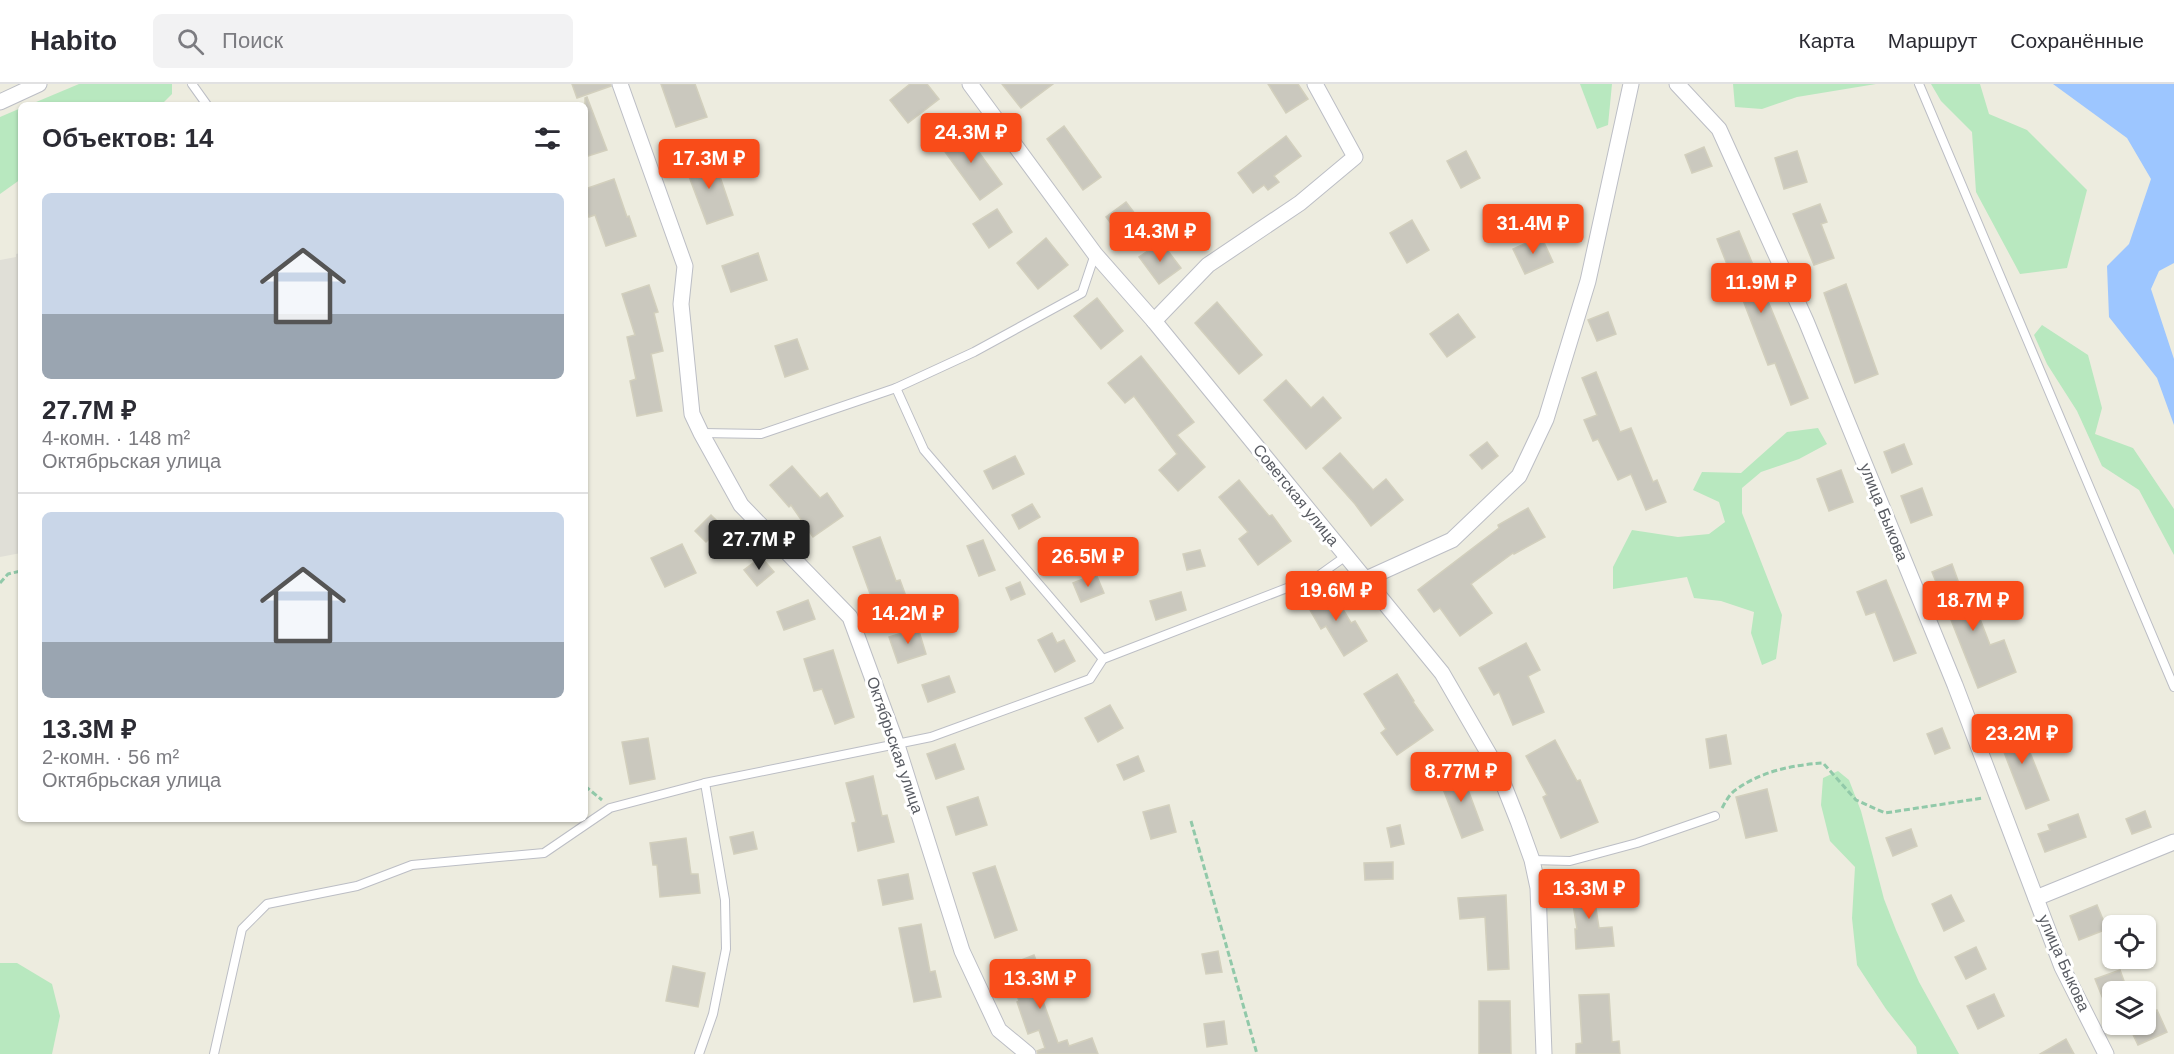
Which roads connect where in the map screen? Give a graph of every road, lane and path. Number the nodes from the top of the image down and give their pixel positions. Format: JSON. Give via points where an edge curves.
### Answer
{"nodes":[{"id":1,"x":39,"y":84,"type":"edge"},
{"id":2,"x":192,"y":84,"type":"edge"},
{"id":3,"x":620,"y":84,"type":"edge"},
{"id":4,"x":970,"y":84,"type":"edge"},
{"id":5,"x":1315,"y":84,"type":"edge"},
{"id":6,"x":1631,"y":84,"type":"edge"},
{"id":7,"x":1677,"y":84,"type":"edge"},
{"id":8,"x":1919,"y":84,"type":"edge"},
{"id":9,"x":0,"y":102,"type":"edge"},
{"id":10,"x":205,"y":102,"type":"edge"},
{"id":11,"x":1095,"y":254,"type":"junction"},
{"id":12,"x":1154,"y":321,"type":"junction"},
{"id":13,"x":896,"y":388,"type":"junction"},
{"id":14,"x":700,"y":433,"type":"junction"},
{"id":15,"x":1346,"y":556,"type":"junction"},
{"id":16,"x":18,"y":572,"type":"edge"},
{"id":17,"x":1366,"y":579,"type":"junction"},
{"id":18,"x":0,"y":583,"type":"edge"},
{"id":19,"x":1103,"y":659,"type":"junction"},
{"id":20,"x":2174,"y":687,"type":"edge"},
{"id":21,"x":897,"y":745,"type":"junction"},
{"id":22,"x":705,"y":783,"type":"junction"},
{"id":23,"x":588,"y":789,"type":"edge"},
{"id":24,"x":1997,"y":796,"type":"junction"},
{"id":25,"x":610,"y":808,"type":"junction"},
{"id":26,"x":1715,"y":816,"type":"joint"},
{"id":27,"x":1191,"y":821,"type":"dead end"},
{"id":28,"x":2174,"y":842,"type":"edge"},
{"id":29,"x":1532,"y":860,"type":"junction"},
{"id":30,"x":2036,"y":898,"type":"junction"},
{"id":31,"x":214,"y":1054,"type":"edge"},
{"id":32,"x":699,"y":1054,"type":"edge"},
{"id":33,"x":1028,"y":1054,"type":"edge"},
{"id":34,"x":1257,"y":1054,"type":"edge"},
{"id":35,"x":1544,"y":1054,"type":"edge"},
{"id":36,"x":2106,"y":1054,"type":"edge"}],
"edges":[{"from":1,"to":9,"type":"street"},
{"from":2,"to":10,"type":"lane"},
{"from":3,"to":14,"type":"street","name":"Октябрьская улица","via":[[685,266],[681,304],[692,414]]},
{"from":4,"to":11,"type":"street","name":"Советская улица"},
{"from":5,"to":12,"type":"street","via":[[1355,158],[1300,203],[1208,265]]},
{"from":6,"to":17,"type":"street","via":[[1588,280],[1546,419],[1519,476],[1452,540]]},
{"from":7,"to":24,"type":"street","name":"улица Быкова","via":[[1719,129],[1806,321]]},
{"from":8,"to":20,"type":"lane"},
{"from":11,"to":12,"type":"street","name":"Советская улица"},
{"from":11,"to":13,"type":"lane","via":[[1082,293],[974,352]]},
{"from":12,"to":15,"type":"street","name":"Советская улица"},
{"from":13,"to":14,"type":"lane","via":[[760,434]]},
{"from":13,"to":19,"type":"lane","via":[[924,450]]},
{"from":14,"to":21,"type":"street","name":"Октябрьская улица","via":[[741,505],[850,617]]},
{"from":15,"to":17,"type":"street","name":"Советская улица"},
{"from":15,"to":19,"type":"lane","via":[[1318,576]]},
{"from":16,"to":18,"type":"path","via":[[8,574]]},
{"from":17,"to":29,"type":"street","name":"Советская улица","via":[[1442,674],[1497,768]]},
{"from":19,"to":21,"type":"lane","via":[[1090,679],[931,737]]},
{"from":21,"to":22,"type":"lane"},
{"from":21,"to":33,"type":"street","name":"Октябрьская улица","via":[[962,951],[999,1030]]},
{"from":22,"to":25,"type":"lane"},
{"from":22,"to":32,"type":"lane","via":[[725,900],[726,949],[713,1014]]},
{"from":23,"to":25,"type":"path"},
{"from":24,"to":26,"type":"path","via":[[1886,813],[1856,800],[1823,763],[1795,765],[1757,777],[1734,790]]},
{"from":24,"to":30,"type":"street","name":"улица Быкова"},
{"from":25,"to":31,"type":"lane","via":[[544,852],[412,865],[357,886],[267,904],[242,929]]},
{"from":26,"to":29,"type":"lane","via":[[1570,861]]},
{"from":27,"to":34,"type":"path"},
{"from":28,"to":30,"type":"street"},
{"from":29,"to":35,"type":"street","name":"Советская улица","via":[[1538,888]]},
{"from":30,"to":36,"type":"street","name":"улица Быкова","via":[[2062,967]]}]}
